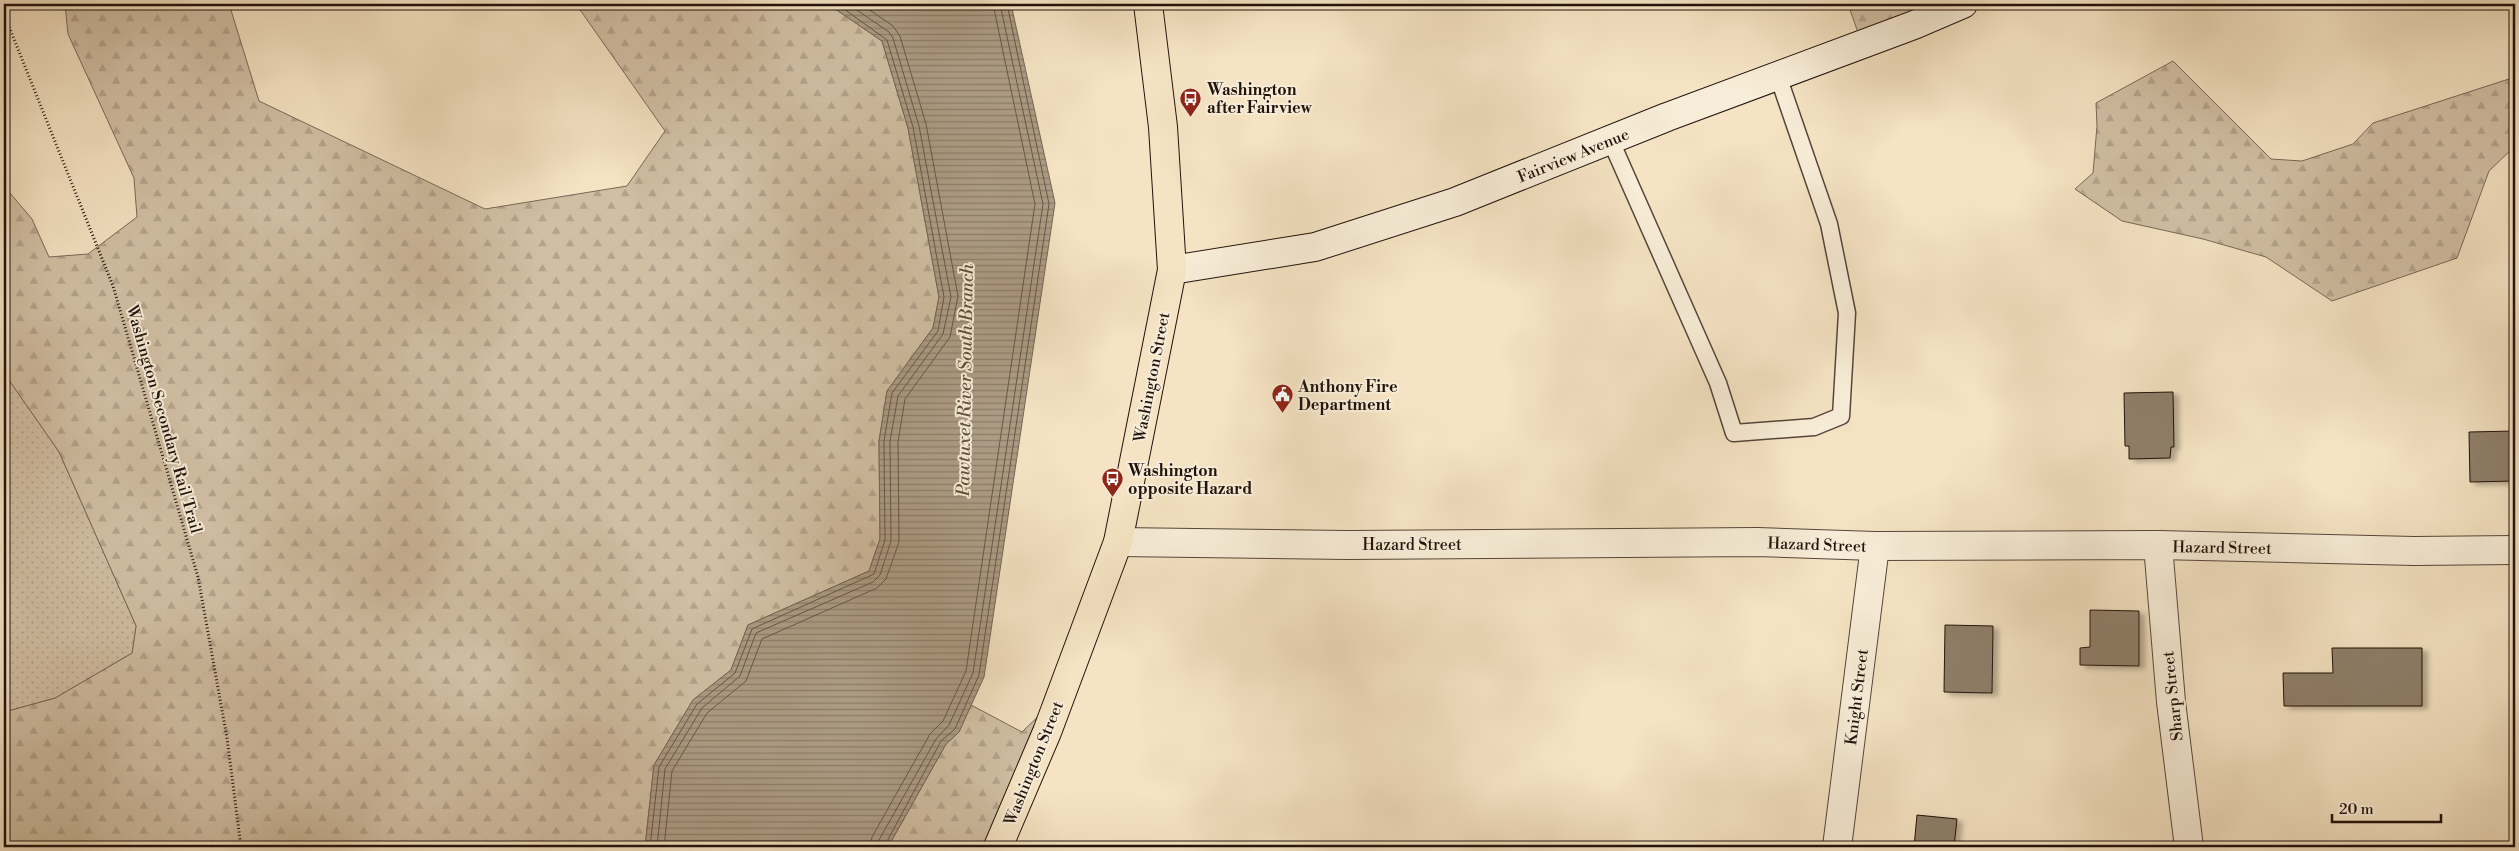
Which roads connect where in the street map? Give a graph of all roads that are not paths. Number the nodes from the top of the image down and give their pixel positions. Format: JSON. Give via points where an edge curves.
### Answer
{"nodes":[{"id":1,"x":1148,"y":4,"type":"edge"},
{"id":2,"x":1963,"y":4,"type":"edge"},
{"id":3,"x":1778,"y":76,"type":"junction"},
{"id":4,"x":1610,"y":139,"type":"junction"},
{"id":5,"x":1172,"y":270,"type":"junction"},
{"id":6,"x":1118,"y":542,"type":"junction"},
{"id":7,"x":2158,"y":545,"type":"junction"},
{"id":8,"x":1875,"y":546,"type":"junction"},
{"id":9,"x":2515,"y":550,"type":"edge"},
{"id":10,"x":998,"y":847,"type":"edge"},
{"id":11,"x":1838,"y":847,"type":"edge"},
{"id":12,"x":2189,"y":847,"type":"edge"}],
"edges":[{"from":1,"to":5,"type":"main road","name":"Washington Street","via":[[1163,127]]},
{"from":2,"to":3,"type":"street","name":"Fairview Avenue"},
{"from":3,"to":4,"type":"street","name":"Fairview Avenue"},
{"from":3,"to":4,"type":"lane","via":[[1829,224],[1847,313],[1841,416],[1814,427],[1734,433],[1718,383]]},
{"from":4,"to":5,"type":"street","name":"Fairview Avenue","via":[[1455,202],[1315,246]]},
{"from":5,"to":6,"type":"main road","name":"Washington Street"},
{"from":6,"to":8,"type":"street","name":"Hazard Street","via":[[1357,545],[1757,542]]},
{"from":6,"to":10,"type":"main road","name":"Washington Street","via":[[1047,732]]},
{"from":7,"to":8,"type":"street","name":"Hazard Street"},
{"from":7,"to":9,"type":"street","name":"Hazard Street","via":[[2414,552]]},
{"from":7,"to":12,"type":"street","name":"Sharp Street","via":[[2171,702]]},
{"from":8,"to":11,"type":"street","name":"Knight Street"}]}
